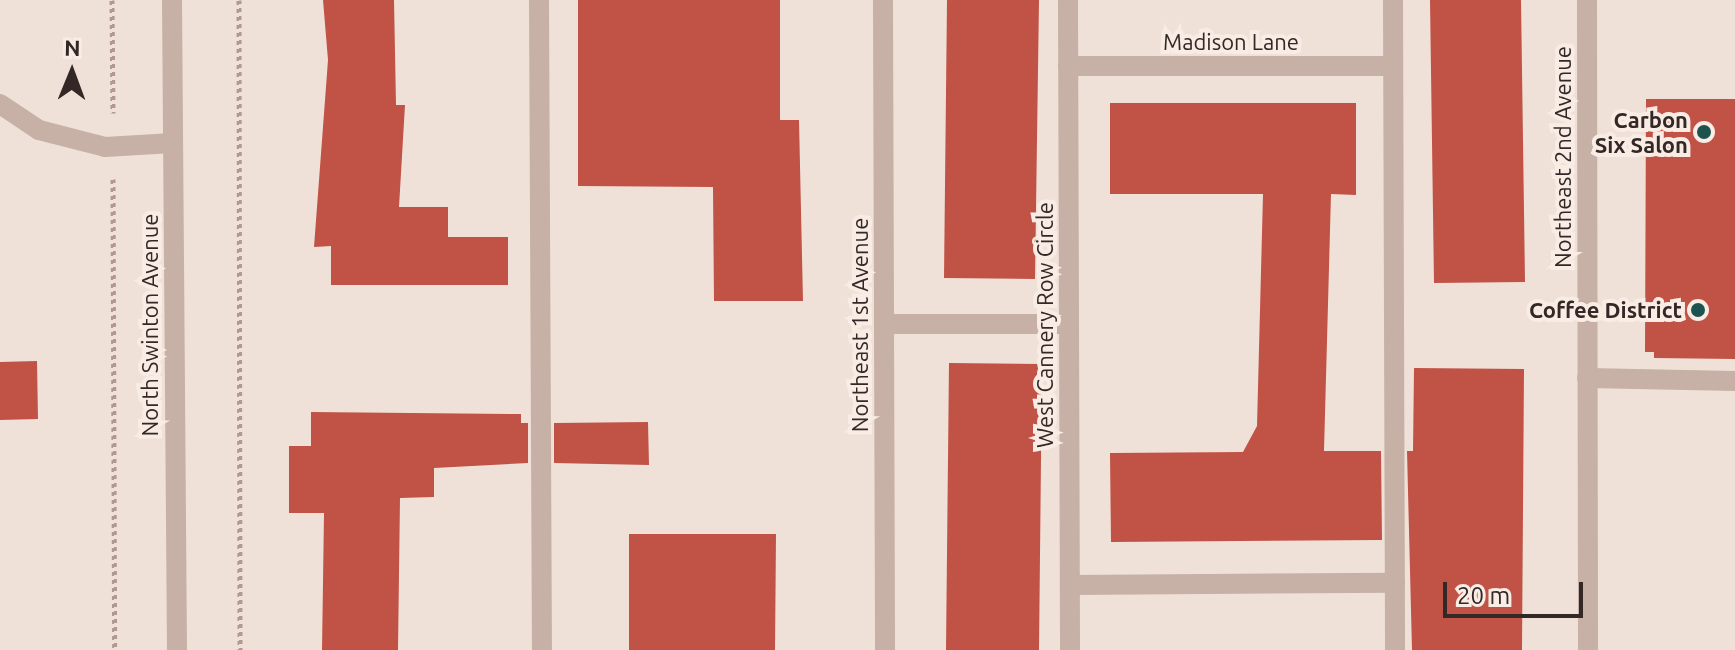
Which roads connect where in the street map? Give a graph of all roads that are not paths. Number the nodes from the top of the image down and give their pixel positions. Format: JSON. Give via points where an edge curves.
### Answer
{"nodes":[{"id":1,"x":172,"y":0,"type":"edge"},
{"id":2,"x":539,"y":0,"type":"edge"},
{"id":3,"x":883,"y":0,"type":"edge"},
{"id":4,"x":1068,"y":0,"type":"edge"},
{"id":5,"x":1393,"y":0,"type":"edge"},
{"id":6,"x":1587,"y":0,"type":"edge"},
{"id":7,"x":1068,"y":66,"type":"junction"},
{"id":8,"x":1393,"y":66,"type":"junction"},
{"id":9,"x":0,"y":104,"type":"edge"},
{"id":10,"x":173,"y":143,"type":"junction"},
{"id":11,"x":884,"y":324,"type":"junction"},
{"id":12,"x":1069,"y":324,"type":"junction"},
{"id":13,"x":1587,"y":378,"type":"junction"},
{"id":14,"x":1735,"y":381,"type":"edge"},
{"id":15,"x":1395,"y":583,"type":"junction"},
{"id":16,"x":1070,"y":585,"type":"junction"},
{"id":17,"x":177,"y":650,"type":"edge"},
{"id":18,"x":542,"y":650,"type":"edge"},
{"id":19,"x":885,"y":650,"type":"edge"},
{"id":20,"x":1070,"y":650,"type":"edge"},
{"id":21,"x":1395,"y":650,"type":"edge"},
{"id":22,"x":1588,"y":650,"type":"edge"}],
"edges":[{"from":1,"to":10,"type":"street","name":"North Swinton Avenue"},
{"from":2,"to":18,"type":"street"},
{"from":3,"to":11,"type":"street","name":"Northeast 1st Avenue"},
{"from":4,"to":7,"type":"street","name":"West Cannery Row Circle"},
{"from":5,"to":8,"type":"street"},
{"from":6,"to":13,"type":"street","name":"Northeast 2nd Avenue"},
{"from":7,"to":8,"type":"street","name":"Madison Lane"},
{"from":7,"to":12,"type":"street","name":"West Cannery Row Circle"},
{"from":8,"to":15,"type":"street"},
{"from":9,"to":10,"type":"street","via":[[39,130],[113,147]]},
{"from":10,"to":17,"type":"street","name":"North Swinton Avenue"},
{"from":11,"to":12,"type":"street"},
{"from":11,"to":19,"type":"street","name":"Northeast 1st Avenue"},
{"from":12,"to":16,"type":"street","name":"West Cannery Row Circle"},
{"from":13,"to":14,"type":"street"},
{"from":13,"to":22,"type":"street","name":"Northeast 2nd Avenue"},
{"from":15,"to":16,"type":"street"},
{"from":15,"to":21,"type":"street"},
{"from":16,"to":20,"type":"street","name":"West Cannery Row Circle"}]}
